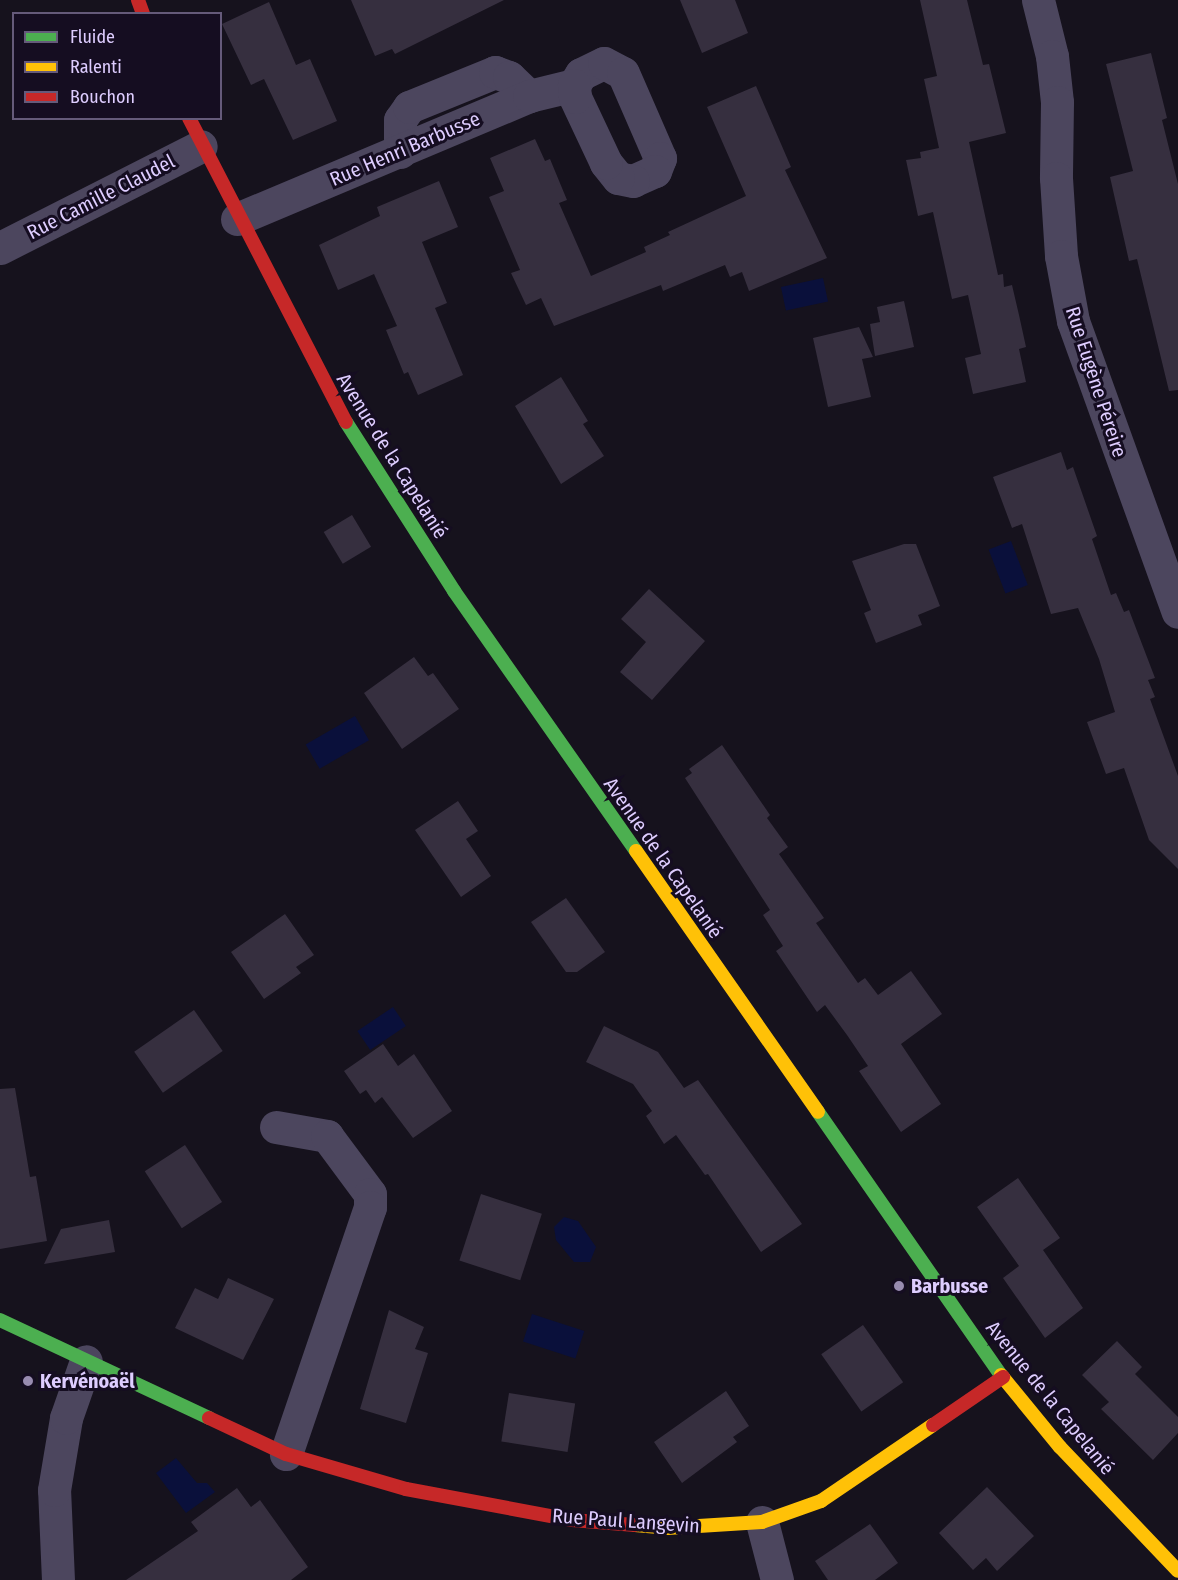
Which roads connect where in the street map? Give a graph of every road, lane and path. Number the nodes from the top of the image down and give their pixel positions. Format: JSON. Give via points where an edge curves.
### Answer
{"nodes":[{"id":1,"x":1038,"y":0,"type":"edge"},
{"id":2,"x":574,"y":85,"type":"dead end"},
{"id":3,"x":195,"y":132,"type":"edge"},
{"id":4,"x":237,"y":219,"type":"junction"},
{"id":5,"x":0,"y":248,"type":"edge"},
{"id":6,"x":1178,"y":612,"type":"edge"},
{"id":7,"x":276,"y":1127,"type":"dead end"},
{"id":8,"x":0,"y":1320,"type":"edge"},
{"id":9,"x":86,"y":1361,"type":"junction"},
{"id":10,"x":1003,"y":1377,"type":"junction"},
{"id":11,"x":286,"y":1454,"type":"junction"},
{"id":12,"x":762,"y":1522,"type":"junction"},
{"id":13,"x":1178,"y":1571,"type":"edge"},
{"id":14,"x":58,"y":1580,"type":"edge"},
{"id":15,"x":777,"y":1580,"type":"edge"}],
"edges":[{"from":1,"to":6,"type":"street","name":"Rue Eugène Péreire","via":[[1052,56],[1061,256],[1073,321]]},
{"from":2,"to":4,"type":"street","name":"Rue Henri Barbusse","via":[[529,96]]},
{"from":3,"to":4,"type":"street","name":"Avenue de la Capelanié"},
{"from":3,"to":5,"type":"street","name":"Rue Camille Claudel"},
{"from":4,"to":10,"type":"street","name":"Avenue de la Capelanié","via":[[337,408],[454,591]]},
{"from":7,"to":11,"type":"street","via":[[327,1136],[370,1194],[370,1207]]},
{"from":8,"to":9,"type":"street","name":"Rue Paul Langevin"},
{"from":9,"to":11,"type":"street","name":"Rue Paul Langevin"},
{"from":9,"to":14,"type":"street","via":[[66,1418],[54,1490]]},
{"from":10,"to":12,"type":"street","name":"Rue Paul Langevin","via":[[821,1502]]},
{"from":10,"to":13,"type":"street","name":"Avenue de la Capelanié","via":[[1060,1447]]},
{"from":11,"to":12,"type":"street","name":"Rue Paul Langevin","via":[[406,1489],[572,1520],[667,1528]]},
{"from":12,"to":15,"type":"street"}]}
